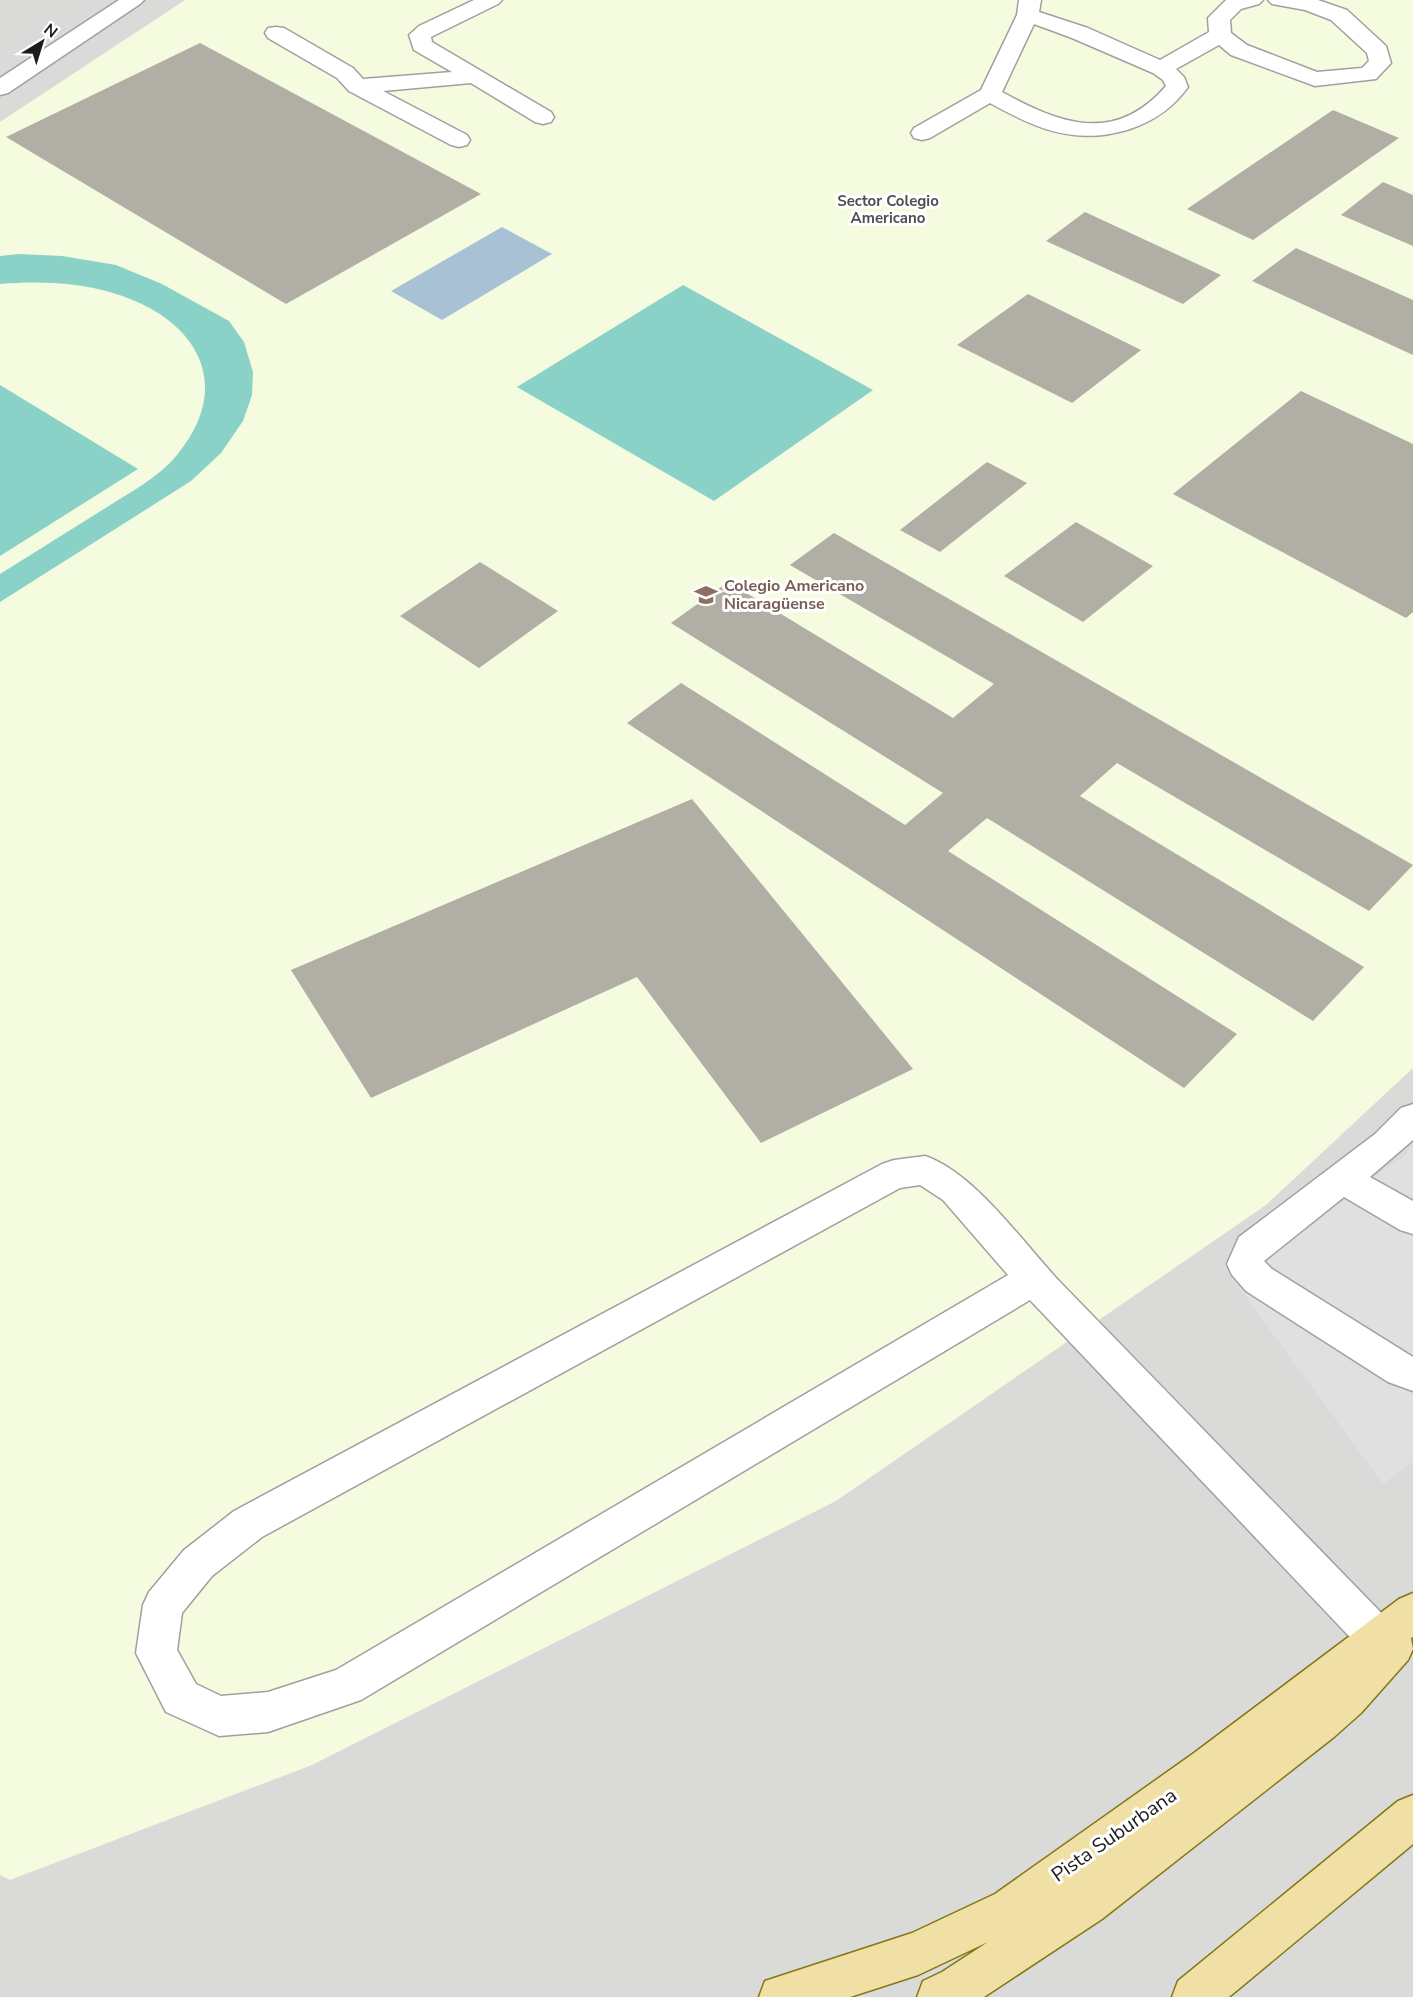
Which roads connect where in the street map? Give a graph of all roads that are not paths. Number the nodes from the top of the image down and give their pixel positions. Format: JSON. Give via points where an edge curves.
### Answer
{"nodes":[{"id":1,"x":133,"y":0,"type":"edge"},
{"id":2,"x":491,"y":0,"type":"edge"},
{"id":3,"x":1252,"y":0,"type":"edge"},
{"id":4,"x":1279,"y":0,"type":"edge"},
{"id":5,"x":1029,"y":8,"type":"edge"},
{"id":6,"x":276,"y":33,"type":"dead end"},
{"id":7,"x":1220,"y":34,"type":"junction"},
{"id":8,"x":1161,"y":68,"type":"junction"},
{"id":9,"x":475,"y":76,"type":"junction"},
{"id":10,"x":357,"y":86,"type":"junction"},
{"id":11,"x":0,"y":88,"type":"edge"},
{"id":12,"x":990,"y":94,"type":"junction"},
{"id":13,"x":543,"y":117,"type":"dead end"},
{"id":14,"x":922,"y":133,"type":"dead end"},
{"id":15,"x":459,"y":140,"type":"dead end"},
{"id":16,"x":1413,"y":1118,"type":"edge"},
{"id":17,"x":1341,"y":1178,"type":"junction"},
{"id":18,"x":1413,"y":1219,"type":"edge"},
{"id":19,"x":1034,"y":1279,"type":"junction"},
{"id":20,"x":1413,"y":1374,"type":"edge"},
{"id":21,"x":1413,"y":1612,"type":"edge"},
{"id":22,"x":1396,"y":1632,"type":"edge"},
{"id":23,"x":1413,"y":1816,"type":"edge"},
{"id":24,"x":781,"y":1997,"type":"edge"},
{"id":25,"x":939,"y":1997,"type":"edge"},
{"id":26,"x":1194,"y":1997,"type":"edge"}],
"edges":[{"from":1,"to":11,"type":"street"},
{"from":2,"to":9,"type":"street","via":[[420,35],[422,45]]},
{"from":3,"to":7,"type":"street","via":[[1234,4],[1219,18]]},
{"from":4,"to":7,"type":"street","via":[[1309,4],[1339,15],[1378,51],[1380,63],[1368,74],[1316,79],[1239,50]]},
{"from":5,"to":8,"type":"street"},
{"from":5,"to":12,"type":"street"},
{"from":6,"to":10,"type":"street","via":[[345,74]]},
{"from":7,"to":8,"type":"street"},
{"from":8,"to":12,"type":"street","via":[[1177,87],[1159,107],[1106,129],[1072,130]]},
{"from":9,"to":10,"type":"street"},
{"from":9,"to":13,"type":"street"},
{"from":10,"to":15,"type":"street"},
{"from":12,"to":14,"type":"street"},
{"from":16,"to":17,"type":"street","via":[[1387,1144]]},
{"from":17,"to":18,"type":"street"},
{"from":17,"to":20,"type":"street","via":[[1252,1248],[1245,1264],[1259,1280]]},
{"from":19,"to":19,"type":"street","via":[[956,1190],[925,1170],[894,1174],[248,1524],[198,1563],[163,1605],[156,1653],[181,1698],[219,1716],[268,1712],[345,1686]]},
{"from":19,"to":22,"type":"street"},
{"from":21,"to":22,"type":"main road","name":"Pista Suburbana"},
{"from":22,"to":24,"type":"main road","name":"Pista Suburbana","via":[[1010,1909],[918,1953]]},
{"from":22,"to":25,"type":"main road","via":[[1346,1699],[1310,1731],[1087,1904]]},
{"from":23,"to":26,"type":"main road"}]}
